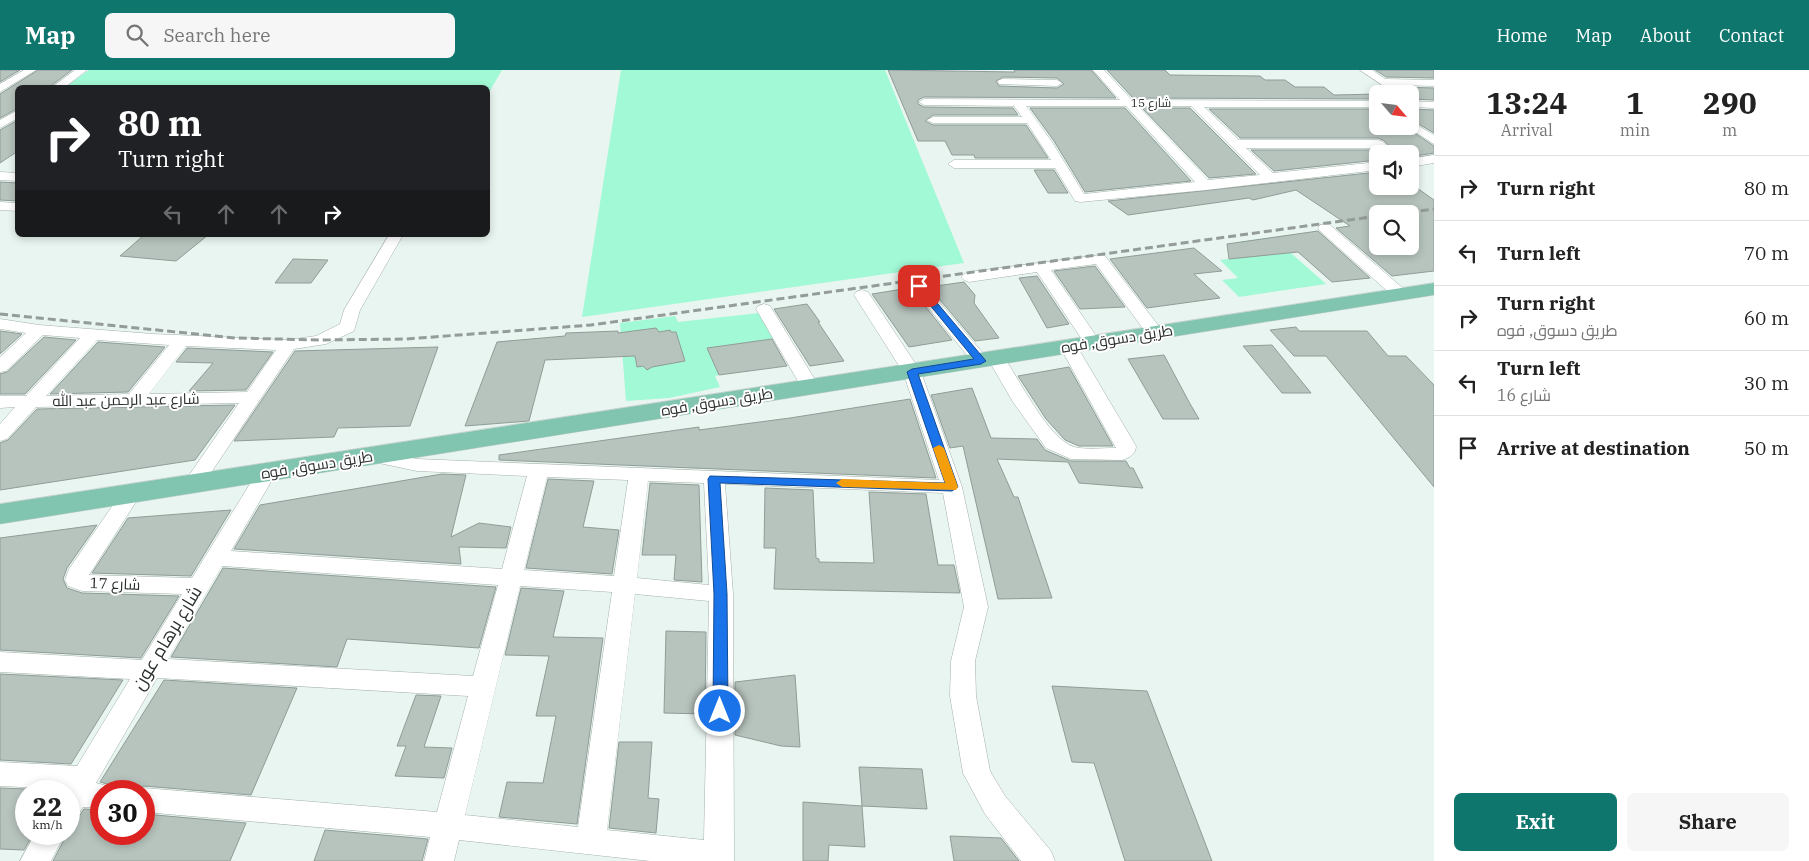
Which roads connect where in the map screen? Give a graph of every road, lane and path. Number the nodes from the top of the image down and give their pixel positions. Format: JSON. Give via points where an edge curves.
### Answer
{"nodes":[{"id":1,"x":82,"y":70,"type":"edge"},
{"id":2,"x":1046,"y":70,"type":"edge"},
{"id":3,"x":1098,"y":70,"type":"edge"},
{"id":4,"x":1365,"y":70,"type":"edge"},
{"id":5,"x":27,"y":72,"type":"edge"},
{"id":6,"x":0,"y":75,"type":"edge"},
{"id":7,"x":1004,"y":82,"type":"dead end"},
{"id":8,"x":1383,"y":82,"type":"junction"},
{"id":9,"x":1057,"y":83,"type":"junction"},
{"id":10,"x":1434,"y":83,"type":"edge"},
{"id":11,"x":60,"y":85,"type":"edge"},
{"id":12,"x":1388,"y":85,"type":"edge"},
{"id":13,"x":0,"y":88,"type":"edge"},
{"id":14,"x":924,"y":102,"type":"dead end"},
{"id":15,"x":1018,"y":103,"type":"junction"},
{"id":16,"x":1076,"y":103,"type":"junction"},
{"id":17,"x":1129,"y":103,"type":"junction"},
{"id":18,"x":1195,"y":104,"type":"junction"},
{"id":19,"x":1369,"y":104,"type":"edge"},
{"id":20,"x":1419,"y":104,"type":"edge"},
{"id":21,"x":1434,"y":105,"type":"edge"},
{"id":22,"x":15,"y":115,"type":"edge"},
{"id":23,"x":933,"y":120,"type":"dead end"},
{"id":24,"x":1031,"y":120,"type":"junction"},
{"id":25,"x":0,"y":125,"type":"edge"},
{"id":26,"x":1419,"y":130,"type":"edge"},
{"id":27,"x":1434,"y":140,"type":"edge"},
{"id":28,"x":1236,"y":144,"type":"junction"},
{"id":29,"x":1379,"y":145,"type":"edge"},
{"id":30,"x":1434,"y":159,"type":"edge"},
{"id":31,"x":1419,"y":162,"type":"edge"},
{"id":32,"x":954,"y":164,"type":"dead end"},
{"id":33,"x":1060,"y":164,"type":"junction"},
{"id":34,"x":1369,"y":167,"type":"edge"},
{"id":35,"x":0,"y":176,"type":"edge"},
{"id":36,"x":15,"y":177,"type":"edge"},
{"id":37,"x":1270,"y":178,"type":"junction"},
{"id":38,"x":1206,"y":186,"type":"junction"},
{"id":39,"x":0,"y":206,"type":"edge"},
{"id":40,"x":15,"y":207,"type":"edge"},
{"id":41,"x":1326,"y":228,"type":"dead end"},
{"id":42,"x":395,"y":237,"type":"edge"},
{"id":43,"x":1041,"y":267,"type":"junction"},
{"id":44,"x":969,"y":276,"type":"dead end"},
{"id":45,"x":919,"y":286,"type":"dead end"},
{"id":46,"x":1434,"y":289,"type":"edge"},
{"id":47,"x":1400,"y":294,"type":"junction"},
{"id":48,"x":862,"y":295,"type":"dead end"},
{"id":49,"x":764,"y":310,"type":"dead end"},
{"id":50,"x":0,"y":324,"type":"edge"},
{"id":51,"x":40,"y":330,"type":"junction"},
{"id":52,"x":1154,"y":333,"type":"junction"},
{"id":53,"x":93,"y":334,"type":"junction"},
{"id":54,"x":182,"y":340,"type":"junction"},
{"id":55,"x":288,"y":345,"type":"junction"},
{"id":56,"x":1081,"y":345,"type":"junction"},
{"id":57,"x":988,"y":360,"type":"junction"},
{"id":58,"x":0,"y":368,"type":"edge"},
{"id":59,"x":912,"y":372,"type":"junction"},
{"id":60,"x":811,"y":388,"type":"junction"},
{"id":61,"x":252,"y":398,"type":"junction"},
{"id":62,"x":135,"y":399,"type":"junction"},
{"id":63,"x":31,"y":401,"type":"junction"},
{"id":64,"x":0,"y":402,"type":"edge"},
{"id":65,"x":0,"y":435,"type":"edge"},
{"id":66,"x":372,"y":456,"type":"junction"},
{"id":67,"x":538,"y":471,"type":"junction"},
{"id":68,"x":266,"y":473,"type":"junction"},
{"id":69,"x":638,"y":475,"type":"junction"},
{"id":70,"x":714,"y":479,"type":"junction"},
{"id":71,"x":193,"y":484,"type":"junction"},
{"id":72,"x":952,"y":487,"type":"junction"},
{"id":73,"x":131,"y":494,"type":"junction"},
{"id":74,"x":0,"y":514,"type":"edge"},
{"id":75,"x":216,"y":558,"type":"junction"},
{"id":76,"x":511,"y":578,"type":"junction"},
{"id":77,"x":624,"y":585,"type":"junction"},
{"id":78,"x":199,"y":586,"type":"junction"},
{"id":79,"x":721,"y":594,"type":"junction"},
{"id":80,"x":0,"y":662,"type":"edge"},
{"id":81,"x":149,"y":669,"type":"junction"},
{"id":82,"x":484,"y":687,"type":"junction"},
{"id":83,"x":0,"y":774,"type":"edge"},
{"id":84,"x":82,"y":793,"type":"edge"},
{"id":85,"x":155,"y":801,"type":"edge"},
{"id":86,"x":448,"y":826,"type":"junction"},
{"id":87,"x":591,"y":841,"type":"junction"},
{"id":88,"x":44,"y":845,"type":"edge"},
{"id":89,"x":719,"y":858,"type":"edge"},
{"id":90,"x":35,"y":861,"type":"edge"},
{"id":91,"x":439,"y":861,"type":"edge"},
{"id":92,"x":1040,"y":861,"type":"edge"}],
"edges":[{"from":1,"to":11,"type":"street"},
{"from":2,"to":9,"type":"street"},
{"from":3,"to":17,"type":"street"},
{"from":4,"to":8,"type":"street"},
{"from":5,"to":6,"type":"street"},
{"from":5,"to":13,"type":"street"},
{"from":7,"to":9,"type":"street"},
{"from":8,"to":10,"type":"street"},
{"from":8,"to":12,"type":"street"},
{"from":9,"to":16,"type":"street"},
{"from":14,"to":15,"type":"street","name":"شارع 15"},
{"from":15,"to":16,"type":"street","name":"شارع 15"},
{"from":15,"to":24,"type":"street"},
{"from":16,"to":17,"type":"street","name":"شارع 15"},
{"from":17,"to":18,"type":"street","name":"شارع 15"},
{"from":17,"to":38,"type":"street"},
{"from":18,"to":19,"type":"street","name":"شارع 15"},
{"from":18,"to":28,"type":"street"},
{"from":20,"to":21,"type":"street"},
{"from":22,"to":25,"type":"street"},
{"from":23,"to":24,"type":"street"},
{"from":24,"to":33,"type":"street"},
{"from":26,"to":27,"type":"street"},
{"from":28,"to":29,"type":"street"},
{"from":28,"to":37,"type":"street"},
{"from":30,"to":31,"type":"street"},
{"from":32,"to":33,"type":"street"},
{"from":33,"to":38,"type":"street","via":[[1080,198]]},
{"from":34,"to":37,"type":"street"},
{"from":35,"to":36,"type":"street"},
{"from":37,"to":38,"type":"street"},
{"from":39,"to":40,"type":"street"},
{"from":41,"to":47,"type":"street"},
{"from":42,"to":55,"type":"street","via":[[352,310],[348,327],[320,340]]},
{"from":43,"to":44,"type":"street"},
{"from":43,"to":52,"type":"street","via":[[1100,259]]},
{"from":43,"to":56,"type":"street"},
{"from":45,"to":57,"type":"street"},
{"from":46,"to":47,"type":"main road","name":"طريق دسوق, فوه"},
{"from":47,"to":52,"type":"main road","name":"طريق دسوق, فوه"},
{"from":48,"to":59,"type":"street"},
{"from":49,"to":60,"type":"street"},
{"from":50,"to":51,"type":"street"},
{"from":51,"to":53,"type":"street"},
{"from":51,"to":58,"type":"street"},
{"from":52,"to":56,"type":"main road","name":"طريق دسوق, فوه"},
{"from":53,"to":54,"type":"street"},
{"from":53,"to":63,"type":"street"},
{"from":54,"to":55,"type":"street"},
{"from":54,"to":62,"type":"street"},
{"from":55,"to":61,"type":"street"},
{"from":56,"to":57,"type":"main road","name":"طريق دسوق, فوه"},
{"from":56,"to":57,"type":"street","via":[[1126,446],[1122,454],[1072,453],[1053,444]]},
{"from":57,"to":59,"type":"main road","name":"طريق دسوق, فوه"},
{"from":59,"to":60,"type":"main road","name":"طريق دسوق, فوه"},
{"from":59,"to":72,"type":"street"},
{"from":60,"to":66,"type":"main road","name":"طريق دسوق, فوه"},
{"from":61,"to":62,"type":"street","name":"شارع عبد الرحمن عبد الله"},
{"from":61,"to":71,"type":"street"},
{"from":62,"to":63,"type":"street","name":"شارع عبد الرحمن عبد الله"},
{"from":63,"to":64,"type":"street","name":"شارع عبد الرحمن عبد الله"},
{"from":63,"to":65,"type":"street"},
{"from":66,"to":67,"type":"street","via":[[417,465]]},
{"from":66,"to":68,"type":"main road","name":"طريق دسوق, فوه"},
{"from":67,"to":69,"type":"street"},
{"from":67,"to":76,"type":"street"},
{"from":68,"to":71,"type":"main road","name":"طريق دسوق, فوه"},
{"from":68,"to":75,"type":"street","name":"شارع برهام عون"},
{"from":69,"to":70,"type":"street"},
{"from":69,"to":77,"type":"street"},
{"from":70,"to":72,"type":"street"},
{"from":70,"to":79,"type":"street"},
{"from":71,"to":73,"type":"main road","name":"طريق دسوق, فوه"},
{"from":72,"to":92,"type":"street","via":[[976,607],[963,661],[963,696],[977,773],[1015,832]]},
{"from":73,"to":74,"type":"main road","name":"طريق دسوق, فوه"},
{"from":73,"to":78,"type":"street","name":"شارع 17","via":[[76,580],[82,583]]},
{"from":75,"to":76,"type":"street"},
{"from":75,"to":78,"type":"street","name":"شارع برهام عون"},
{"from":76,"to":77,"type":"street"},
{"from":76,"to":82,"type":"street"},
{"from":77,"to":79,"type":"street"},
{"from":77,"to":87,"type":"street"},
{"from":78,"to":81,"type":"street","name":"شارع برهام عون"},
{"from":79,"to":89,"type":"street"},
{"from":80,"to":81,"type":"street"},
{"from":81,"to":82,"type":"street"},
{"from":81,"to":84,"type":"street","name":"شارع برهام عون"},
{"from":82,"to":86,"type":"street"},
{"from":83,"to":84,"type":"street"},
{"from":85,"to":86,"type":"street"},
{"from":86,"to":87,"type":"street"},
{"from":86,"to":91,"type":"street"},
{"from":87,"to":89,"type":"street"},
{"from":88,"to":90,"type":"street"}]}
